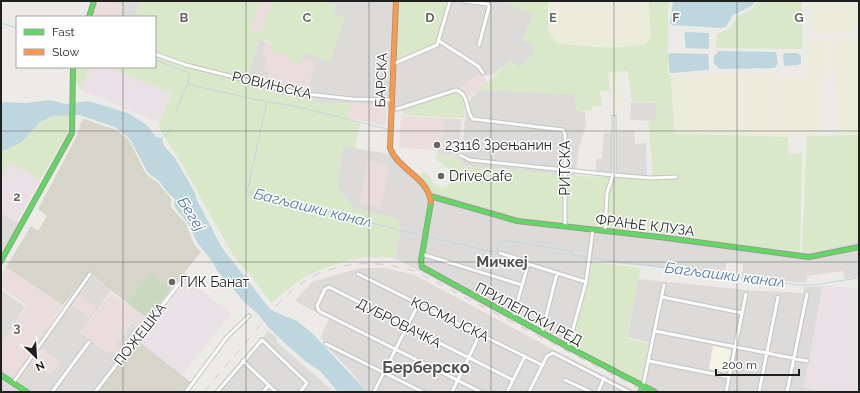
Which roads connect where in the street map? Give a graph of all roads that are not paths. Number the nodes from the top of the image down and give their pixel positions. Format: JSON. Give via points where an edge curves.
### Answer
{"nodes":[{"id":1,"x":94,"y":1,"type":"edge"},
{"id":2,"x":396,"y":1,"type":"edge"},
{"id":3,"x":450,"y":1,"type":"edge"},
{"id":4,"x":464,"y":1,"type":"edge"},
{"id":5,"x":90,"y":16,"type":"edge"},
{"id":6,"x":439,"y":41,"type":"junction"},
{"id":7,"x":478,"y":45,"type":"dead end"},
{"id":8,"x":156,"y":54,"type":"edge"},
{"id":9,"x":393,"y":64,"type":"junction"},
{"id":10,"x":73,"y":68,"type":"edge"},
{"id":11,"x":483,"y":73,"type":"dead end"},
{"id":12,"x":392,"y":100,"type":"junction"},
{"id":13,"x":397,"y":108,"type":"dead end"},
{"id":14,"x":614,"y":116,"type":"dead end"},
{"id":15,"x":460,"y":155,"type":"dead end"},
{"id":16,"x":566,"y":171,"type":"junction"},
{"id":17,"x":613,"y":176,"type":"junction"},
{"id":18,"x":676,"y":177,"type":"dead end"},
{"id":19,"x":430,"y":196,"type":"junction"},
{"id":20,"x":565,"y":226,"type":"junction"},
{"id":21,"x":593,"y":230,"type":"junction"},
{"id":22,"x":605,"y":231,"type":"junction"},
{"id":23,"x":859,"y":246,"type":"edge"},
{"id":24,"x":500,"y":253,"type":"dead end"},
{"id":25,"x":422,"y":254,"type":"junction"},
{"id":26,"x":1,"y":261,"type":"edge"},
{"id":27,"x":528,"y":264,"type":"junction"},
{"id":28,"x":557,"y":273,"type":"junction"},
{"id":29,"x":90,"y":274,"type":"dead end"},
{"id":30,"x":358,"y":274,"type":"dead end"},
{"id":31,"x":185,"y":276,"type":"dead end"},
{"id":32,"x":586,"y":282,"type":"junction"},
{"id":33,"x":522,"y":285,"type":"junction"},
{"id":34,"x":664,"y":285,"type":"dead end"},
{"id":35,"x":746,"y":294,"type":"dead end"},
{"id":36,"x":807,"y":294,"type":"dead end"},
{"id":37,"x":662,"y":297,"type":"junction"},
{"id":38,"x":778,"y":297,"type":"dead end"},
{"id":39,"x":419,"y":304,"type":"junction"},
{"id":40,"x":742,"y":313,"type":"junction"},
{"id":41,"x":249,"y":316,"type":"dead end"},
{"id":42,"x":513,"y":318,"type":"junction"},
{"id":43,"x":407,"y":327,"type":"junction"},
{"id":44,"x":655,"y":331,"type":"junction"},
{"id":45,"x":542,"y":333,"type":"junction"},
{"id":46,"x":480,"y":334,"type":"junction"},
{"id":47,"x":89,"y":342,"type":"dead end"},
{"id":48,"x":326,"y":344,"type":"dead end"},
{"id":49,"x":568,"y":347,"type":"junction"},
{"id":50,"x":736,"y":347,"type":"junction"},
{"id":51,"x":396,"y":349,"type":"junction"},
{"id":52,"x":767,"y":353,"type":"junction"},
{"id":53,"x":525,"y":356,"type":"junction"},
{"id":54,"x":469,"y":358,"type":"junction"},
{"id":55,"x":794,"y":358,"type":"junction"},
{"id":56,"x":243,"y":361,"type":"junction"},
{"id":57,"x":649,"y":361,"type":"junction"},
{"id":58,"x":807,"y":361,"type":"dead end"},
{"id":59,"x":542,"y":365,"type":"junction"},
{"id":60,"x":384,"y":373,"type":"junction"},
{"id":61,"x":1,"y":375,"type":"edge"},
{"id":62,"x":729,"y":377,"type":"junction"},
{"id":63,"x":604,"y":378,"type":"junction"},
{"id":64,"x":458,"y":380,"type":"junction"},
{"id":65,"x":513,"y":380,"type":"junction"},
{"id":66,"x":565,"y":380,"type":"dead end"},
{"id":67,"x":13,"y":383,"type":"junction"},
{"id":68,"x":269,"y":385,"type":"junction"},
{"id":69,"x":641,"y":385,"type":"junction"},
{"id":70,"x":27,"y":392,"type":"edge"},
{"id":71,"x":52,"y":392,"type":"edge"},
{"id":72,"x":95,"y":392,"type":"edge"},
{"id":73,"x":186,"y":392,"type":"edge"},
{"id":74,"x":218,"y":392,"type":"edge"},
{"id":75,"x":263,"y":392,"type":"edge"},
{"id":76,"x":276,"y":392,"type":"edge"},
{"id":77,"x":300,"y":392,"type":"edge"},
{"id":78,"x":374,"y":392,"type":"edge"},
{"id":79,"x":423,"y":392,"type":"edge"},
{"id":80,"x":452,"y":392,"type":"edge"},
{"id":81,"x":481,"y":392,"type":"edge"},
{"id":82,"x":507,"y":392,"type":"edge"},
{"id":83,"x":529,"y":392,"type":"edge"},
{"id":84,"x":591,"y":392,"type":"edge"},
{"id":85,"x":598,"y":392,"type":"edge"},
{"id":86,"x":629,"y":392,"type":"edge"},
{"id":87,"x":640,"y":392,"type":"edge"},
{"id":88,"x":655,"y":392,"type":"edge"},
{"id":89,"x":726,"y":392,"type":"edge"},
{"id":90,"x":759,"y":392,"type":"edge"},
{"id":91,"x":787,"y":392,"type":"edge"}],
"edges":[{"from":1,"to":5,"type":"street"},
{"from":2,"to":9,"type":"street","name":"БАРСКА"},
{"from":3,"to":6,"type":"street"},
{"from":4,"to":7,"type":"street","via":[[488,4],[489,7]]},
{"from":6,"to":9,"type":"street","via":[[434,48]]},
{"from":6,"to":11,"type":"street","via":[[478,66]]},
{"from":8,"to":12,"type":"street","name":"РОВИЊСКА","via":[[186,66],[298,93]]},
{"from":9,"to":12,"type":"street","name":"БАРСКА"},
{"from":10,"to":26,"type":"street","via":[[74,120],[70,137]]},
{"from":12,"to":19,"type":"street","name":"БАРСКА","via":[[390,148],[395,158],[426,188]]},
{"from":13,"to":16,"type":"street","name":"РИТСКА","via":[[458,90],[467,102],[473,119],[563,130],[566,134]]},
{"from":14,"to":17,"type":"street"},
{"from":15,"to":16,"type":"street","via":[[470,160]]},
{"from":16,"to":17,"type":"street"},
{"from":16,"to":20,"type":"street","name":"РИТСКА"},
{"from":17,"to":18,"type":"street"},
{"from":17,"to":22,"type":"street","via":[[607,193]]},
{"from":19,"to":20,"type":"street","name":"ФРАЊЕ КЛУЗА","via":[[517,221]]},
{"from":19,"to":25,"type":"street"},
{"from":20,"to":21,"type":"street","name":"ФРАЊЕ КЛУЗА"},
{"from":21,"to":22,"type":"street","name":"ФРАЊЕ КЛУЗА"},
{"from":21,"to":32,"type":"street"},
{"from":22,"to":23,"type":"street","name":"ФРАЊЕ КЛУЗА","via":[[809,257]]},
{"from":24,"to":27,"type":"street"},
{"from":25,"to":33,"type":"street"},
{"from":25,"to":42,"type":"street","name":"ПРИЛЕПСКИ РЕД","via":[[421,264],[424,269]]},
{"from":27,"to":28,"type":"street"},
{"from":27,"to":33,"type":"street"},
{"from":28,"to":32,"type":"street"},
{"from":28,"to":45,"type":"street"},
{"from":29,"to":67,"type":"street"},
{"from":30,"to":39,"type":"street","name":"КОСМАЈСКА"},
{"from":31,"to":72,"type":"street","name":"ПОЖЕШКА"},
{"from":32,"to":49,"type":"street"},
{"from":33,"to":42,"type":"street"},
{"from":34,"to":37,"type":"street"},
{"from":35,"to":40,"type":"street"},
{"from":36,"to":55,"type":"street"},
{"from":37,"to":40,"type":"street"},
{"from":37,"to":44,"type":"street"},
{"from":38,"to":52,"type":"street"},
{"from":39,"to":43,"type":"street"},
{"from":39,"to":46,"type":"street","name":"КОСМАЈСКА"},
{"from":40,"to":50,"type":"street"},
{"from":41,"to":73,"type":"street","via":[[227,337]]},
{"from":42,"to":45,"type":"street","name":"ПРИЛЕПСКИ РЕД"},
{"from":43,"to":51,"type":"street"},
{"from":43,"to":51,"type":"street","name":"ДУБРОВАЧКА","via":[[328,288],[325,289],[317,306],[319,311]]},
{"from":43,"to":54,"type":"street","name":"ДУБРОВАЧКА"},
{"from":44,"to":50,"type":"street"},
{"from":44,"to":57,"type":"street"},
{"from":45,"to":49,"type":"street","name":"ПРИЛЕПСКИ РЕД"},
{"from":46,"to":53,"type":"street","name":"КОСМАЈСКА"},
{"from":46,"to":54,"type":"street"},
{"from":47,"to":71,"type":"street"},
{"from":48,"to":60,"type":"street"},
{"from":49,"to":69,"type":"street","name":"ПРИЛЕПСКИ РЕД"},
{"from":50,"to":52,"type":"street"},
{"from":50,"to":62,"type":"street"},
{"from":51,"to":60,"type":"street"},
{"from":51,"to":64,"type":"street"},
{"from":52,"to":55,"type":"street"},
{"from":52,"to":90,"type":"street"},
{"from":53,"to":59,"type":"street","name":"КОСМАЈСКА"},
{"from":53,"to":65,"type":"street"},
{"from":54,"to":64,"type":"street"},
{"from":54,"to":65,"type":"street","name":"ДУБРОВАЧКА"},
{"from":55,"to":58,"type":"street"},
{"from":55,"to":91,"type":"street"},
{"from":56,"to":68,"type":"street"},
{"from":56,"to":74,"type":"street"},
{"from":56,"to":77,"type":"street","via":[[262,340],[307,382]]},
{"from":57,"to":62,"type":"street"},
{"from":57,"to":69,"type":"street"},
{"from":59,"to":63,"type":"street","via":[[548,354],[555,353]]},
{"from":59,"to":83,"type":"street"},
{"from":60,"to":78,"type":"street"},
{"from":60,"to":79,"type":"street"},
{"from":61,"to":67,"type":"street"},
{"from":62,"to":89,"type":"street"},
{"from":63,"to":85,"type":"street"},
{"from":63,"to":86,"type":"street"},
{"from":64,"to":80,"type":"street"},
{"from":64,"to":81,"type":"street"},
{"from":65,"to":82,"type":"street"},
{"from":66,"to":84,"type":"street"},
{"from":67,"to":70,"type":"street"},
{"from":68,"to":75,"type":"street"},
{"from":68,"to":76,"type":"street"},
{"from":69,"to":87,"type":"street"},
{"from":69,"to":88,"type":"street","name":"ПРИЛЕПСКИ РЕД"}]}
